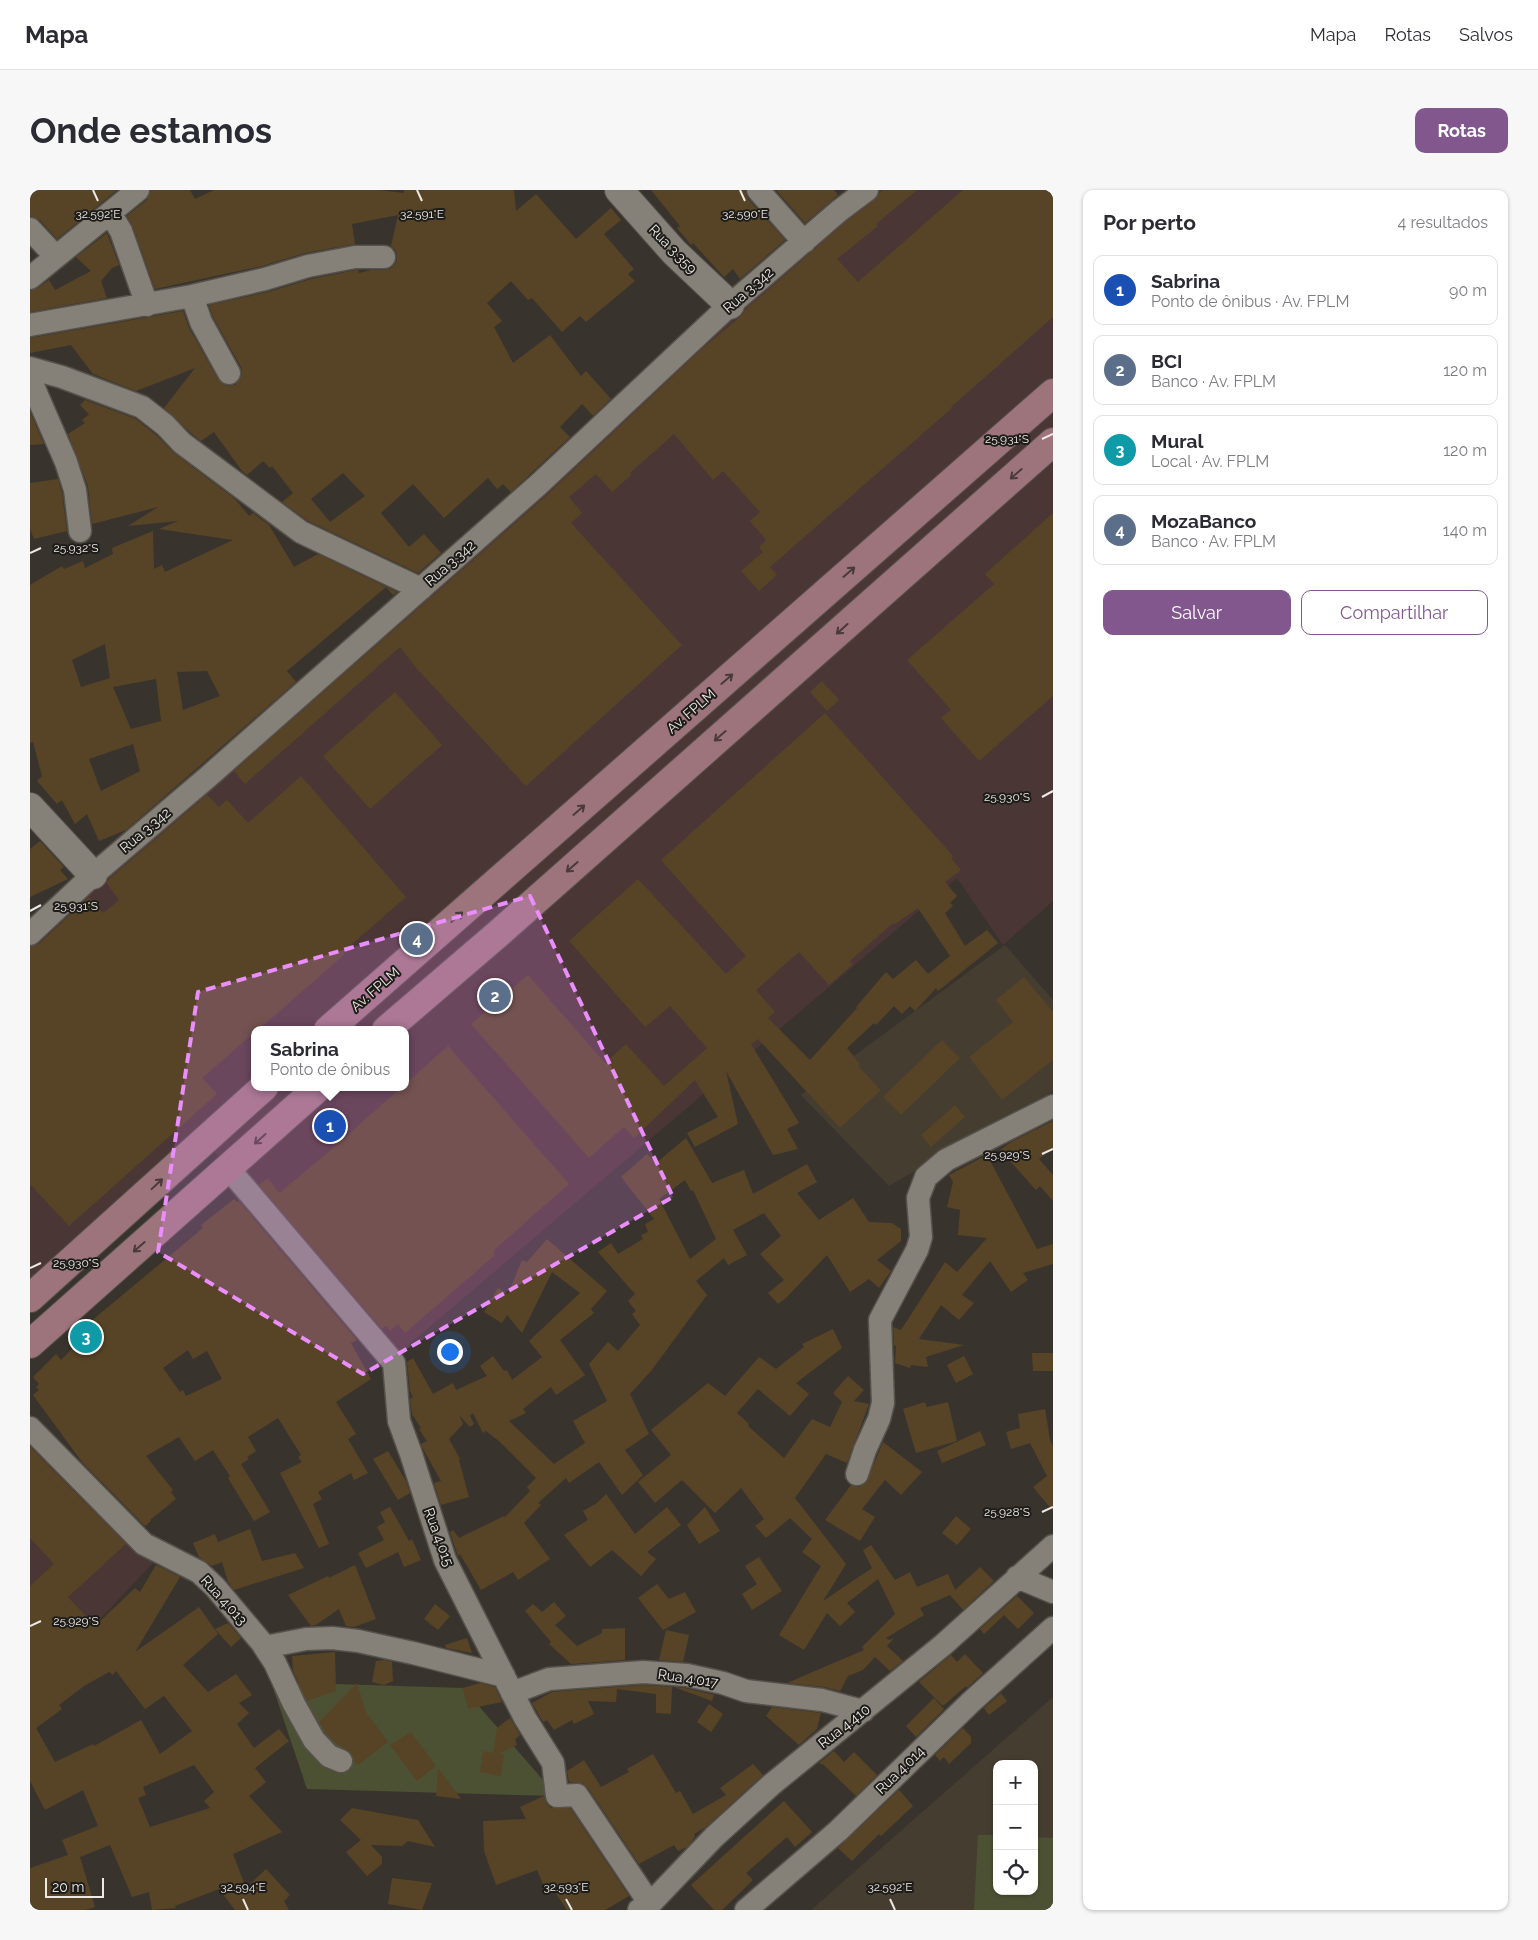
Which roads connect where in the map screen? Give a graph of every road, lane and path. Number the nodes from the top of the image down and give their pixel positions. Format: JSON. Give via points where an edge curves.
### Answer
{"nodes":[{"id":1,"x":138,"y":190,"type":"edge"},
{"id":2,"x":619,"y":190,"type":"edge"},
{"id":3,"x":758,"y":190,"type":"edge"},
{"id":4,"x":867,"y":190,"type":"edge"},
{"id":5,"x":110,"y":213,"type":"junction"},
{"id":6,"x":30,"y":229,"type":"edge"},
{"id":7,"x":804,"y":242,"type":"junction"},
{"id":8,"x":56,"y":256,"type":"junction"},
{"id":9,"x":384,"y":257,"type":"dead end"},
{"id":10,"x":30,"y":278,"type":"edge"},
{"id":11,"x":192,"y":296,"type":"junction"},
{"id":12,"x":147,"y":305,"type":"junction"},
{"id":13,"x":730,"y":305,"type":"junction"},
{"id":14,"x":30,"y":325,"type":"edge"},
{"id":15,"x":30,"y":368,"type":"edge"},
{"id":16,"x":229,"y":373,"type":"dead end"},
{"id":17,"x":30,"y":379,"type":"edge"},
{"id":18,"x":1053,"y":393,"type":"edge"},
{"id":19,"x":1053,"y":442,"type":"edge"},
{"id":20,"x":80,"y":531,"type":"dead end"},
{"id":21,"x":421,"y":588,"type":"junction"},
{"id":22,"x":30,"y":808,"type":"edge"},
{"id":23,"x":522,"y":860,"type":"junction"},
{"id":24,"x":93,"y":875,"type":"junction"},
{"id":25,"x":548,"y":888,"type":"junction"},
{"id":26,"x":30,"y":934,"type":"edge"},
{"id":27,"x":333,"y":1026,"type":"edge"},
{"id":28,"x":391,"y":1026,"type":"edge"},
{"id":29,"x":260,"y":1091,"type":"edge"},
{"id":30,"x":315,"y":1091,"type":"edge"},
{"id":31,"x":1053,"y":1106,"type":"edge"},
{"id":32,"x":228,"y":1168,"type":"junction"},
{"id":33,"x":30,"y":1298,"type":"edge"},
{"id":34,"x":30,"y":1344,"type":"edge"},
{"id":35,"x":30,"y":1428,"type":"edge"},
{"id":36,"x":857,"y":1474,"type":"dead end"},
{"id":37,"x":1053,"y":1546,"type":"edge"},
{"id":38,"x":1018,"y":1577,"type":"junction"},
{"id":39,"x":1053,"y":1592,"type":"edge"},
{"id":40,"x":1053,"y":1628,"type":"edge"},
{"id":41,"x":264,"y":1647,"type":"junction"},
{"id":42,"x":508,"y":1685,"type":"junction"},
{"id":43,"x":863,"y":1711,"type":"junction"},
{"id":44,"x":341,"y":1761,"type":"dead end"},
{"id":45,"x":645,"y":1907,"type":"edge"},
{"id":46,"x":746,"y":1910,"type":"edge"}],
"edges":[{"from":1,"to":5,"type":"street"},
{"from":2,"to":13,"type":"street","name":"Rua 3.359","via":[[674,252]]},
{"from":3,"to":7,"type":"street"},
{"from":4,"to":7,"type":"street","name":"Rua 3.342"},
{"from":5,"to":8,"type":"street"},
{"from":5,"to":12,"type":"street","via":[[121,231]]},
{"from":6,"to":8,"type":"street"},
{"from":7,"to":13,"type":"street","name":"Rua 3.342"},
{"from":8,"to":10,"type":"street"},
{"from":9,"to":11,"type":"street","via":[[356,257],[308,266]]},
{"from":11,"to":12,"type":"street"},
{"from":11,"to":16,"type":"street","via":[[201,322]]},
{"from":12,"to":14,"type":"street"},
{"from":13,"to":21,"type":"street","name":"Rua 3.342","via":[[538,485]]},
{"from":15,"to":21,"type":"street","via":[[142,407],[182,443],[301,532]]},
{"from":17,"to":20,"type":"street","via":[[66,462],[75,490]]},
{"from":23,"to":18,"type":"main road","name":"Av. FPLM","one_way":true},
{"from":19,"to":25,"type":"main road","one_way":true},
{"from":21,"to":24,"type":"street","name":"Rua 3.342"},
{"from":22,"to":24,"type":"street"},
{"from":23,"to":25,"type":"main road"},
{"from":27,"to":23,"type":"main road","name":"Av. FPLM","one_way":true},
{"from":24,"to":26,"type":"street","name":"Rua 3.342"},
{"from":25,"to":28,"type":"main road"},
{"from":33,"to":29,"type":"main road","one_way":true},
{"from":30,"to":32,"type":"main road","one_way":true},
{"from":31,"to":36,"type":"street","via":[[946,1160],[926,1177],[918,1198],[921,1237],[917,1250],[880,1320],[883,1403]]},
{"from":32,"to":34,"type":"main road","one_way":true},
{"from":32,"to":42,"type":"street","name":"Rua 4.015","via":[[394,1363],[398,1421],[434,1530],[445,1560]]},
{"from":35,"to":41,"type":"street","name":"Rua 4.013","via":[[144,1544],[199,1572]]},
{"from":37,"to":38,"type":"street","name":"Rua 4.410"},
{"from":38,"to":39,"type":"street"},
{"from":38,"to":43,"type":"street","name":"Rua 4.410"},
{"from":40,"to":46,"type":"street","name":"Rua 4.014","via":[[838,1831]]},
{"from":41,"to":42,"type":"street","via":[[306,1638],[350,1640],[456,1662]]},
{"from":41,"to":44,"type":"street","name":"Rua 4.013","via":[[314,1740],[329,1756]]},
{"from":42,"to":43,"type":"street","name":"Rua 4.017","via":[[643,1672],[687,1675],[746,1691],[822,1700]]},
{"from":42,"to":45,"type":"street","name":"Rua 4.015","via":[[552,1764],[557,1796],[577,1795]]},
{"from":43,"to":45,"type":"street","name":"Rua 4.410","via":[[714,1837]]}]}
